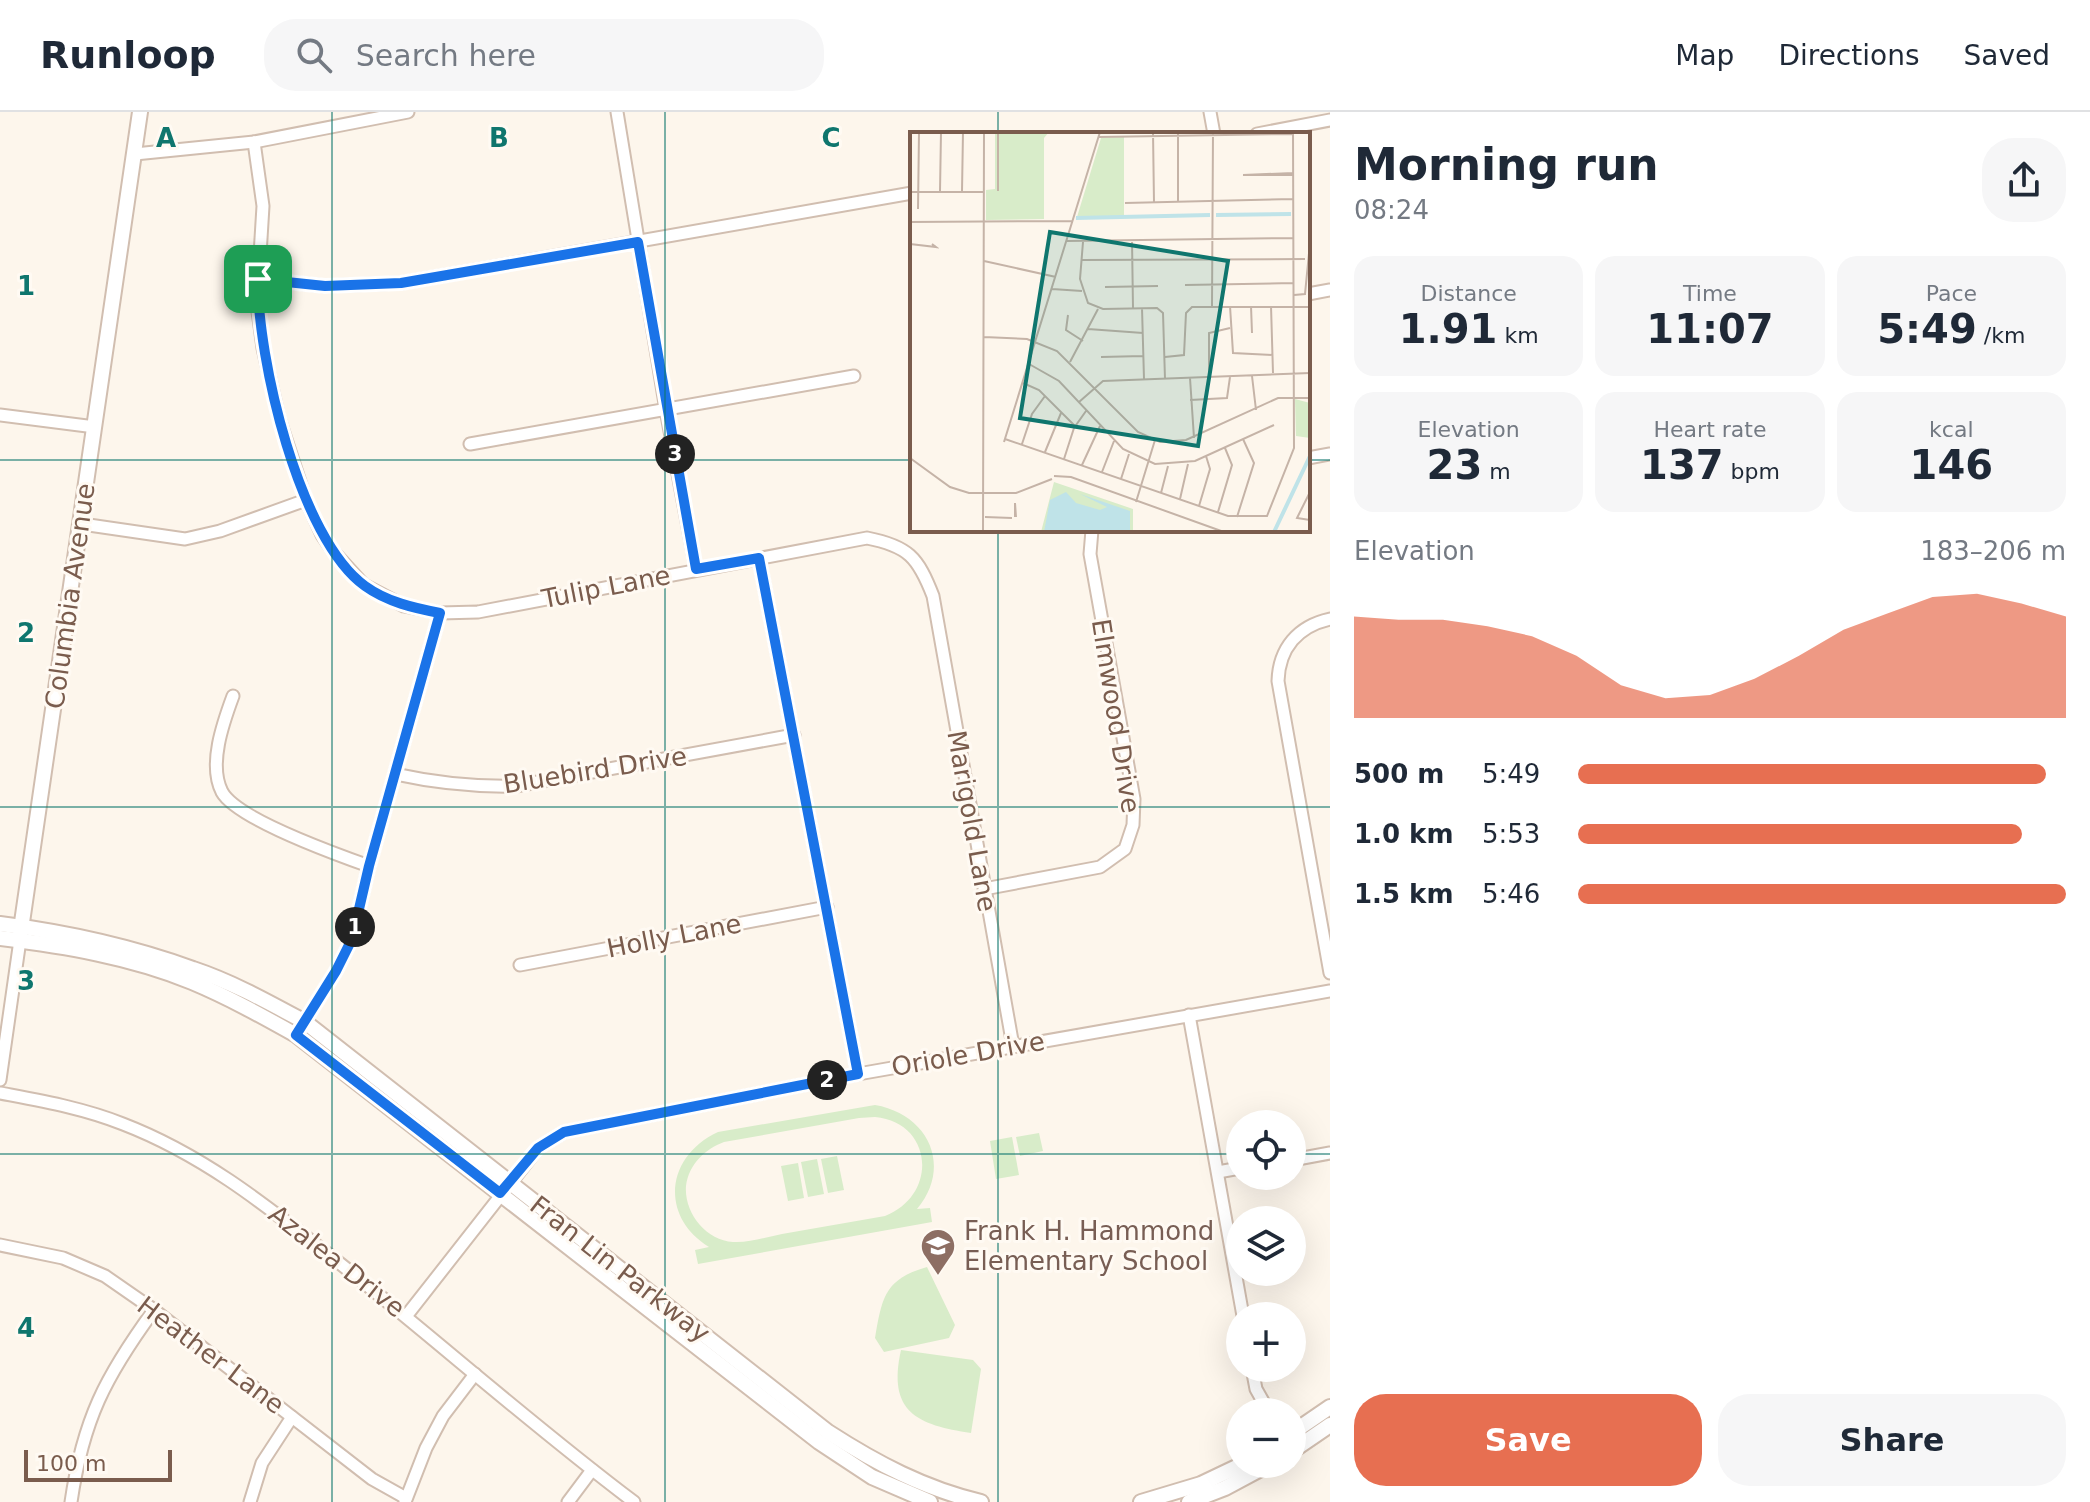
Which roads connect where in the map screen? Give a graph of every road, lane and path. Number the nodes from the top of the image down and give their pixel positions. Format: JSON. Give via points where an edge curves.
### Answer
{"nodes":[{"id":1,"x":140,"y":112,"type":"edge"},
{"id":2,"x":408,"y":112,"type":"edge"},
{"id":3,"x":617,"y":112,"type":"edge"},
{"id":4,"x":1210,"y":112,"type":"edge"},
{"id":5,"x":1330,"y":120,"type":"edge"},
{"id":6,"x":1214,"y":132,"type":"edge"},
{"id":7,"x":1267,"y":132,"type":"edge"},
{"id":8,"x":254,"y":142,"type":"junction"},
{"id":9,"x":135,"y":154,"type":"junction"},
{"id":10,"x":910,"y":193,"type":"edge"},
{"id":11,"x":638,"y":242,"type":"junction"},
{"id":12,"x":258,"y":279,"type":"junction"},
{"id":13,"x":1330,"y":290,"type":"edge"},
{"id":14,"x":1310,"y":294,"type":"edge"},
{"id":15,"x":854,"y":376,"type":"dead end"},
{"id":16,"x":666,"y":410,"type":"junction"},
{"id":17,"x":0,"y":415,"type":"edge"},
{"id":18,"x":95,"y":427,"type":"junction"},
{"id":19,"x":470,"y":444,"type":"dead end"},
{"id":20,"x":1330,"y":454,"type":"edge"},
{"id":21,"x":1310,"y":458,"type":"edge"},
{"id":22,"x":306,"y":500,"type":"junction"},
{"id":23,"x":82,"y":524,"type":"junction"},
{"id":24,"x":1092,"y":532,"type":"edge"},
{"id":25,"x":759,"y":558,"type":"junction"},
{"id":26,"x":696,"y":569,"type":"junction"},
{"id":27,"x":933,"y":596,"type":"joint"},
{"id":28,"x":440,"y":613,"type":"junction"},
{"id":29,"x":1330,"y":619,"type":"edge"},
{"id":30,"x":233,"y":696,"type":"dead end"},
{"id":31,"x":794,"y":735,"type":"junction"},
{"id":32,"x":395,"y":774,"type":"junction"},
{"id":33,"x":369,"y":866,"type":"junction"},
{"id":34,"x":984,"y":889,"type":"junction"},
{"id":35,"x":827,"y":907,"type":"junction"},
{"id":36,"x":0,"y":924,"type":"edge"},
{"id":37,"x":21,"y":933,"type":"junction"},
{"id":38,"x":0,"y":938,"type":"edge"},
{"id":39,"x":520,"y":965,"type":"dead end"},
{"id":40,"x":1330,"y":973,"type":"edge"},
{"id":41,"x":1330,"y":991,"type":"edge"},
{"id":42,"x":1189,"y":1015,"type":"junction"},
{"id":43,"x":305,"y":1022,"type":"junction"},
{"id":44,"x":296,"y":1035,"type":"junction"},
{"id":45,"x":1013,"y":1046,"type":"junction"},
{"id":46,"x":858,"y":1074,"type":"junction"},
{"id":47,"x":0,"y":1080,"type":"edge"},
{"id":48,"x":0,"y":1093,"type":"edge"},
{"id":49,"x":1330,"y":1153,"type":"edge"},
{"id":50,"x":1306,"y":1157,"type":"edge"},
{"id":51,"x":1226,"y":1171,"type":"edge"},
{"id":52,"x":1218,"y":1172,"type":"junction"},
{"id":53,"x":505,"y":1188,"type":"junction"},
{"id":54,"x":0,"y":1245,"type":"edge"},
{"id":55,"x":1241,"y":1302,"type":"edge"},
{"id":56,"x":154,"y":1310,"type":"junction"},
{"id":57,"x":407,"y":1315,"type":"junction"},
{"id":58,"x":475,"y":1374,"type":"junction"},
{"id":59,"x":1330,"y":1407,"type":"edge"},
{"id":60,"x":292,"y":1417,"type":"junction"},
{"id":61,"x":1306,"y":1423,"type":"edge"},
{"id":62,"x":1330,"y":1425,"type":"edge"},
{"id":63,"x":1306,"y":1441,"type":"edge"},
{"id":64,"x":592,"y":1470,"type":"junction"},
{"id":65,"x":1226,"y":1472,"type":"edge"},
{"id":66,"x":1244,"y":1478,"type":"edge"},
{"id":67,"x":406,"y":1500,"type":"edge"},
{"id":68,"x":71,"y":1502,"type":"edge"},
{"id":69,"x":250,"y":1502,"type":"edge"},
{"id":70,"x":568,"y":1502,"type":"edge"},
{"id":71,"x":634,"y":1502,"type":"edge"},
{"id":72,"x":930,"y":1502,"type":"edge"},
{"id":73,"x":981,"y":1502,"type":"edge"},
{"id":74,"x":1141,"y":1502,"type":"edge"},
{"id":75,"x":1189,"y":1502,"type":"edge"}],
"edges":[{"from":1,"to":9,"type":"street","name":"Columbia Avenue"},
{"from":2,"to":8,"type":"street"},
{"from":3,"to":11,"type":"street"},
{"from":4,"to":6,"type":"street"},
{"from":5,"to":7,"type":"street"},
{"from":8,"to":9,"type":"street"},
{"from":8,"to":12,"type":"street","name":"Tulip Lane","via":[[263,206]]},
{"from":9,"to":18,"type":"street","name":"Columbia Avenue"},
{"from":10,"to":11,"type":"street"},
{"from":11,"to":12,"type":"street","via":[[401,283],[325,286]]},
{"from":11,"to":16,"type":"street"},
{"from":12,"to":22,"type":"street","name":"Tulip Lane","via":[[269,378]]},
{"from":13,"to":14,"type":"street"},
{"from":15,"to":16,"type":"street"},
{"from":16,"to":19,"type":"street"},
{"from":16,"to":26,"type":"street"},
{"from":17,"to":18,"type":"street"},
{"from":18,"to":23,"type":"street","name":"Columbia Avenue"},
{"from":20,"to":21,"type":"street"},
{"from":22,"to":23,"type":"street","via":[[185,539]]},
{"from":22,"to":28,"type":"street","name":"Tulip Lane","via":[[322,535],[364,585],[404,606]]},
{"from":23,"to":37,"type":"street","name":"Columbia Avenue"},
{"from":24,"to":34,"type":"street","name":"Elmwood Drive","via":[[1090,554],[1134,799],[1133,825],[1125,849],[1100,867]]},
{"from":25,"to":26,"type":"street","name":"Tulip Lane"},
{"from":25,"to":27,"type":"street","name":"Tulip Lane","via":[[867,538],[894,543],[922,567]]},
{"from":25,"to":31,"type":"street"},
{"from":26,"to":28,"type":"street","name":"Tulip Lane","via":[[478,612]]},
{"from":27,"to":34,"type":"street","name":"Marigold Lane"},
{"from":28,"to":32,"type":"street"},
{"from":29,"to":40,"type":"street","via":[[1302,630],[1286,647],[1278,681]]},
{"from":30,"to":33,"type":"street","via":[[217,772],[233,806],[311,845]]},
{"from":31,"to":32,"type":"street","name":"Bluebird Drive","via":[[516,786],[441,784]]},
{"from":31,"to":35,"type":"street"},
{"from":32,"to":33,"type":"street"},
{"from":33,"to":43,"type":"street","via":[[352,939]]},
{"from":34,"to":45,"type":"street","name":"Marigold Lane"},
{"from":35,"to":39,"type":"street","name":"Holly Lane"},
{"from":35,"to":46,"type":"street"},
{"from":36,"to":37,"type":"street","name":"Fran Lin Parkway"},
{"from":37,"to":38,"type":"street","name":"Fran Lin Parkway"},
{"from":37,"to":43,"type":"street","name":"Fran Lin Parkway","via":[[110,945],[193,969]]},
{"from":37,"to":44,"type":"street","name":"Fran Lin Parkway","via":[[189,981]]},
{"from":37,"to":47,"type":"street","name":"Columbia Avenue"},
{"from":41,"to":42,"type":"street","name":"Oriole Drive"},
{"from":42,"to":45,"type":"street","name":"Oriole Drive"},
{"from":42,"to":52,"type":"street"},
{"from":43,"to":44,"type":"street"},
{"from":43,"to":53,"type":"street","name":"Fran Lin Parkway"},
{"from":44,"to":53,"type":"street","name":"Fran Lin Parkway"},
{"from":45,"to":46,"type":"street","name":"Oriole Drive"},
{"from":46,"to":53,"type":"street","name":"Oriole Drive","via":[[564,1132],[538,1148]]},
{"from":48,"to":57,"type":"street","name":"Azalea Drive","via":[[74,1107],[170,1146],[240,1185]]},
{"from":49,"to":50,"type":"street"},
{"from":51,"to":52,"type":"street"},
{"from":52,"to":55,"type":"street"},
{"from":53,"to":57,"type":"street","name":"Oriole Drive"},
{"from":53,"to":72,"type":"street","name":"Fran Lin Parkway","via":[[819,1442],[872,1477]]},
{"from":53,"to":73,"type":"street","name":"Fran Lin Parkway","via":[[828,1432],[877,1463]]},
{"from":54,"to":56,"type":"street","name":"Heather Lane","via":[[63,1258],[105,1276]]},
{"from":56,"to":60,"type":"street","name":"Heather Lane"},
{"from":56,"to":68,"type":"street","via":[[94,1407],[78,1455]]},
{"from":57,"to":58,"type":"street","name":"Azalea Drive"},
{"from":58,"to":64,"type":"street","name":"Azalea Drive"},
{"from":58,"to":67,"type":"street","via":[[443,1416]]},
{"from":59,"to":61,"type":"street"},
{"from":60,"to":67,"type":"street","name":"Heather Lane"},
{"from":60,"to":69,"type":"street","via":[[262,1463]]},
{"from":62,"to":63,"type":"street"},
{"from":64,"to":70,"type":"street"},
{"from":64,"to":71,"type":"street","name":"Azalea Drive"},
{"from":65,"to":74,"type":"street"},
{"from":66,"to":75,"type":"street"}]}
